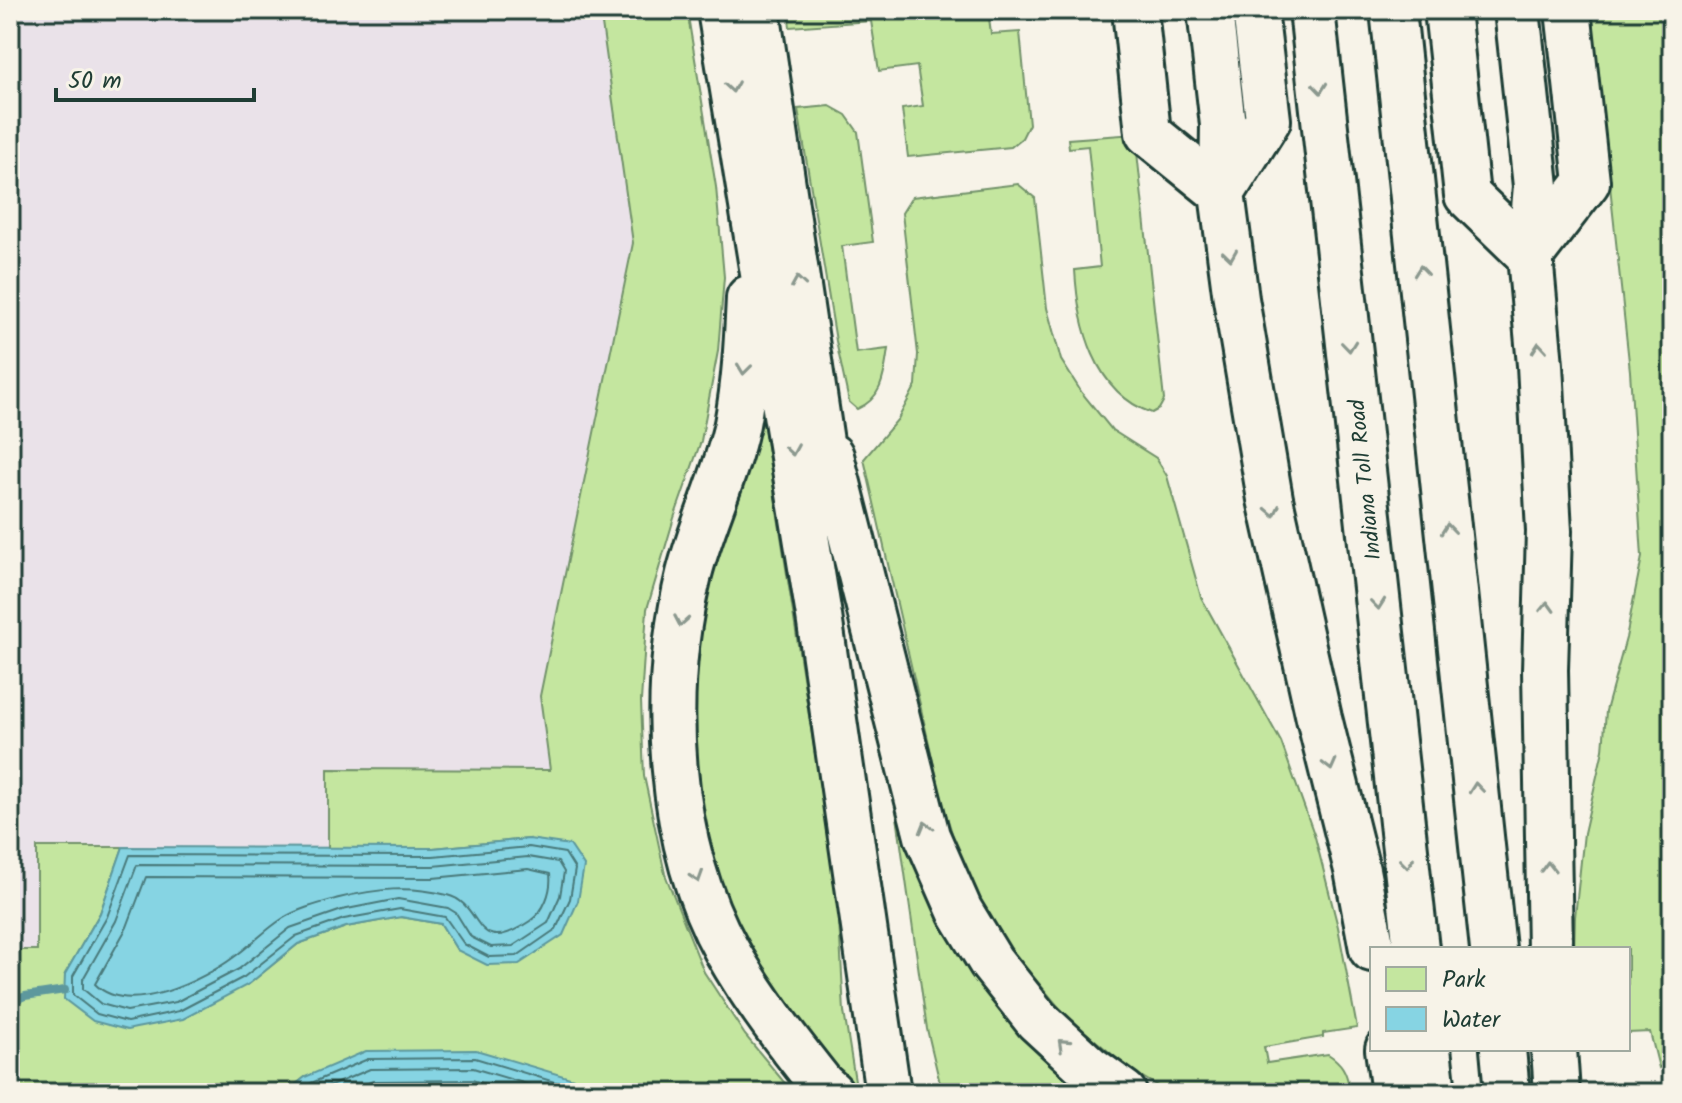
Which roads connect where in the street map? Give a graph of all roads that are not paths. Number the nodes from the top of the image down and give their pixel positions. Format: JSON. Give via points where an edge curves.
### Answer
{"nodes":[{"id":1,"x":720,"y":10,"type":"edge"},
{"id":2,"x":757,"y":10,"type":"edge"},
{"id":3,"x":1135,"y":10,"type":"edge"},
{"id":4,"x":1160,"y":10,"type":"edge"},
{"id":5,"x":1185,"y":10,"type":"edge"},
{"id":6,"x":1210,"y":10,"type":"edge"},
{"id":7,"x":1232,"y":10,"type":"edge"},
{"id":8,"x":1255,"y":10,"type":"edge"},
{"id":9,"x":1312,"y":10,"type":"edge"},
{"id":10,"x":1393,"y":10,"type":"edge"},
{"id":11,"x":1447,"y":10,"type":"edge"},
{"id":12,"x":1469,"y":10,"type":"edge"},
{"id":13,"x":1492,"y":10,"type":"edge"},
{"id":14,"x":1517,"y":10,"type":"edge"},
{"id":15,"x":1541,"y":10,"type":"edge"},
{"id":16,"x":1568,"y":10,"type":"edge"},
{"id":17,"x":1222,"y":193,"type":"junction"},
{"id":18,"x":752,"y":208,"type":"junction"},
{"id":19,"x":1530,"y":256,"type":"junction"},
{"id":20,"x":814,"y":386,"type":"junction"},
{"id":21,"x":1372,"y":947,"type":"edge"},
{"id":22,"x":1416,"y":947,"type":"edge"},
{"id":23,"x":1493,"y":947,"type":"edge"},
{"id":24,"x":1550,"y":947,"type":"edge"},
{"id":25,"x":890,"y":1025,"type":"junction"},
{"id":26,"x":1503,"y":1051,"type":"edge"},
{"id":27,"x":1554,"y":1051,"type":"edge"},
{"id":28,"x":831,"y":1093,"type":"edge"},
{"id":29,"x":888,"y":1093,"type":"edge"},
{"id":30,"x":913,"y":1093,"type":"edge"},
{"id":31,"x":1124,"y":1093,"type":"edge"},
{"id":32,"x":1507,"y":1093,"type":"edge"},
{"id":33,"x":1557,"y":1093,"type":"edge"}],
"edges":[{"from":1,"to":18,"type":"highway","one_way":true},
{"from":20,"to":2,"type":"highway","one_way":true},
{"from":3,"to":17,"type":"highway","via":[[1148,133]]},
{"from":4,"to":17,"type":"highway","via":[[1173,131]]},
{"from":5,"to":17,"type":"highway","via":[[1198,128]]},
{"from":6,"to":17,"type":"highway","via":[[1223,125]]},
{"from":7,"to":17,"type":"highway","via":[[1245,123]]},
{"from":8,"to":17,"type":"highway","via":[[1268,120]]},
{"from":9,"to":22,"type":"highway","name":"Indiana Toll Road","one_way":true},
{"from":23,"to":10,"type":"highway","one_way":true},
{"from":11,"to":19,"type":"highway","via":[[1467,195]]},
{"from":12,"to":19,"type":"highway","via":[[1489,193]]},
{"from":13,"to":19,"type":"highway","via":[[1512,190]]},
{"from":14,"to":19,"type":"highway","via":[[1536,186]]},
{"from":15,"to":19,"type":"highway","via":[[1560,184]]},
{"from":16,"to":19,"type":"highway","via":[[1587,182]]},
{"from":17,"to":21,"type":"highway","one_way":true,"via":[[1270,499]]},
{"from":18,"to":25,"type":"highway","one_way":true},
{"from":18,"to":28,"type":"highway","one_way":true,"via":[[747,345],[737,424],[689,573],[673,664],[672,729],[680,807],[696,877],[725,948],[764,1013]]},
{"from":24,"to":19,"type":"highway","one_way":true,"via":[[1545,670],[1549,531]]},
{"from":20,"to":25,"type":"highway"},
{"from":31,"to":20,"type":"highway","one_way":true,"via":[[1037,1020],[991,962],[960,911],[927,836]]},
{"from":25,"to":29,"type":"highway"},
{"from":25,"to":30,"type":"highway"},
{"from":26,"to":32,"type":"highway"},
{"from":27,"to":33,"type":"highway"}]}
